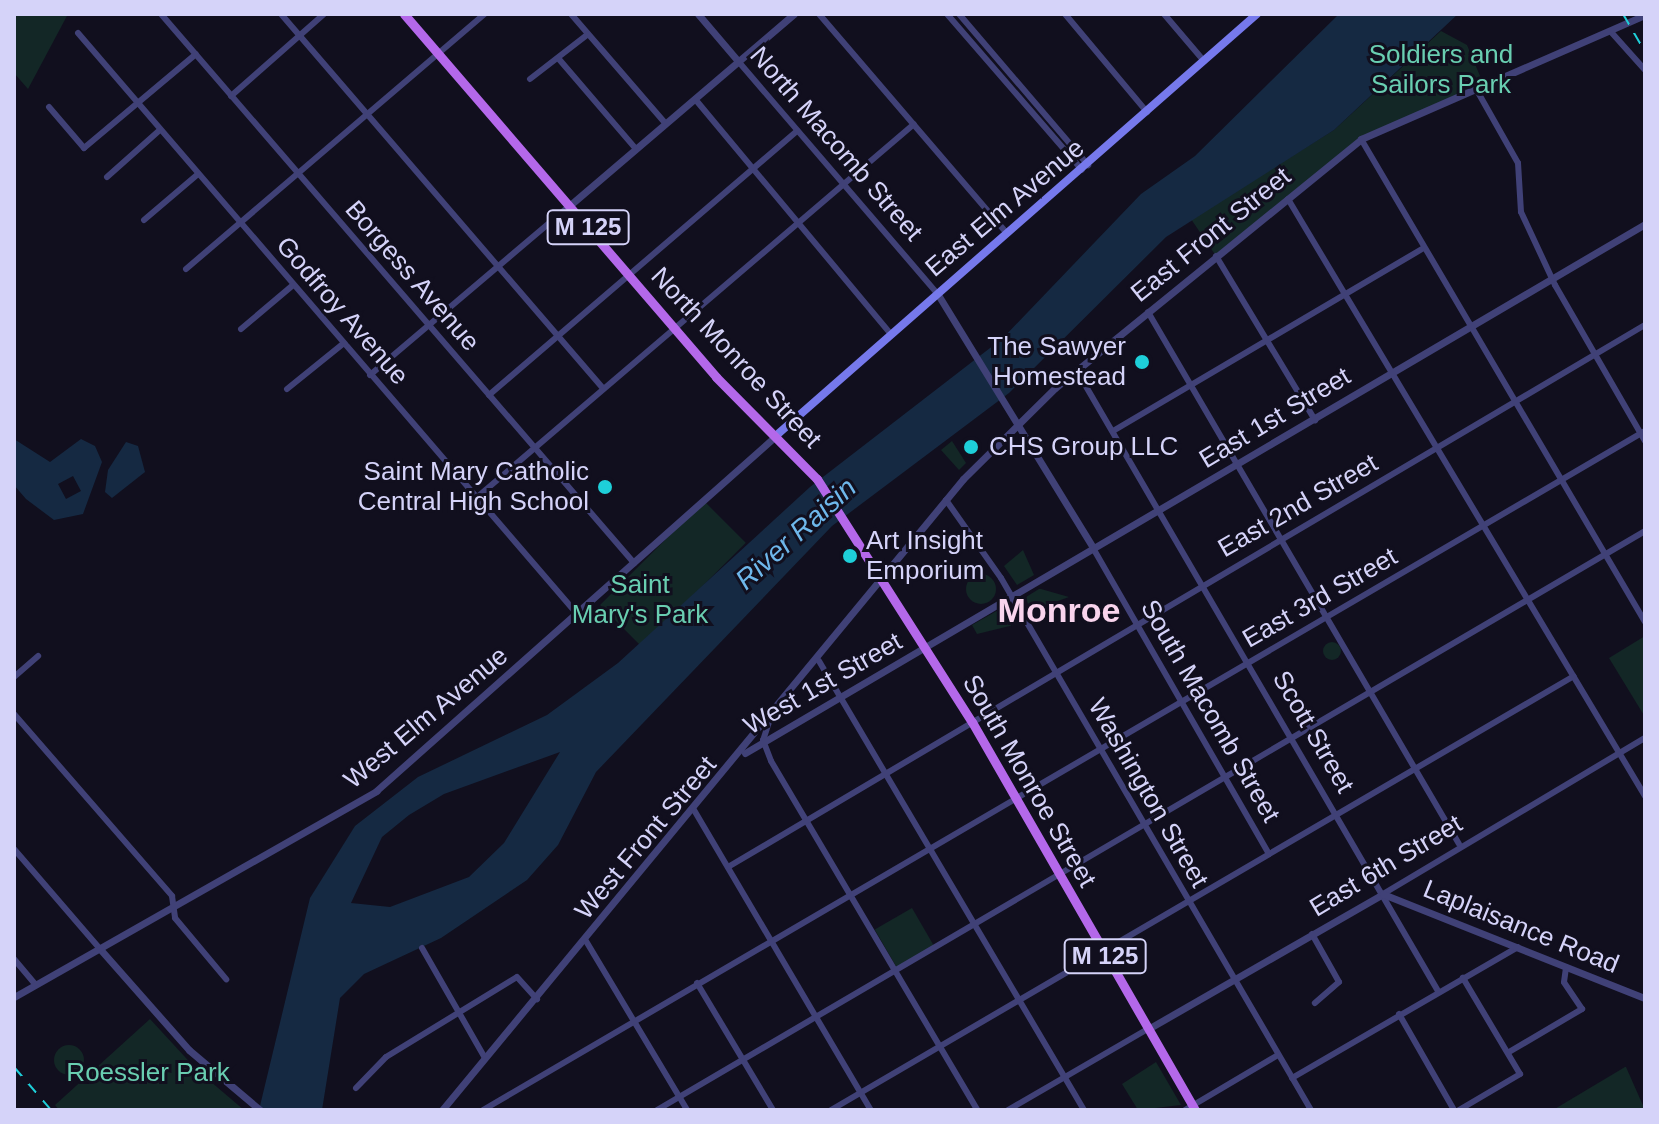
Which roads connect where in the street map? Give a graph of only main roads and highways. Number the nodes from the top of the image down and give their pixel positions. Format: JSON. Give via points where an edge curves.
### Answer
{"nodes":[{"id":1,"x":404,"y":14,"type":"edge"},
{"id":2,"x":1257,"y":14,"type":"edge"},
{"id":3,"x":779,"y":433,"type":"junction"},
{"id":4,"x":817,"y":479,"type":"joint"},
{"id":5,"x":1191,"y":1109,"type":"edge"}],
"edges":[{"from":1,"to":3,"type":"main road","name":"North Monroe Street","number":"M 125","via":[[675,328]]},
{"from":2,"to":3,"type":"main road","name":"East Elm Avenue"},
{"from":3,"to":4,"type":"main road","name":"North Monroe Street","number":"M 125"},
{"from":4,"to":5,"type":"main road","name":"South Monroe Street","number":"M 125","via":[[972,722]]}]}
